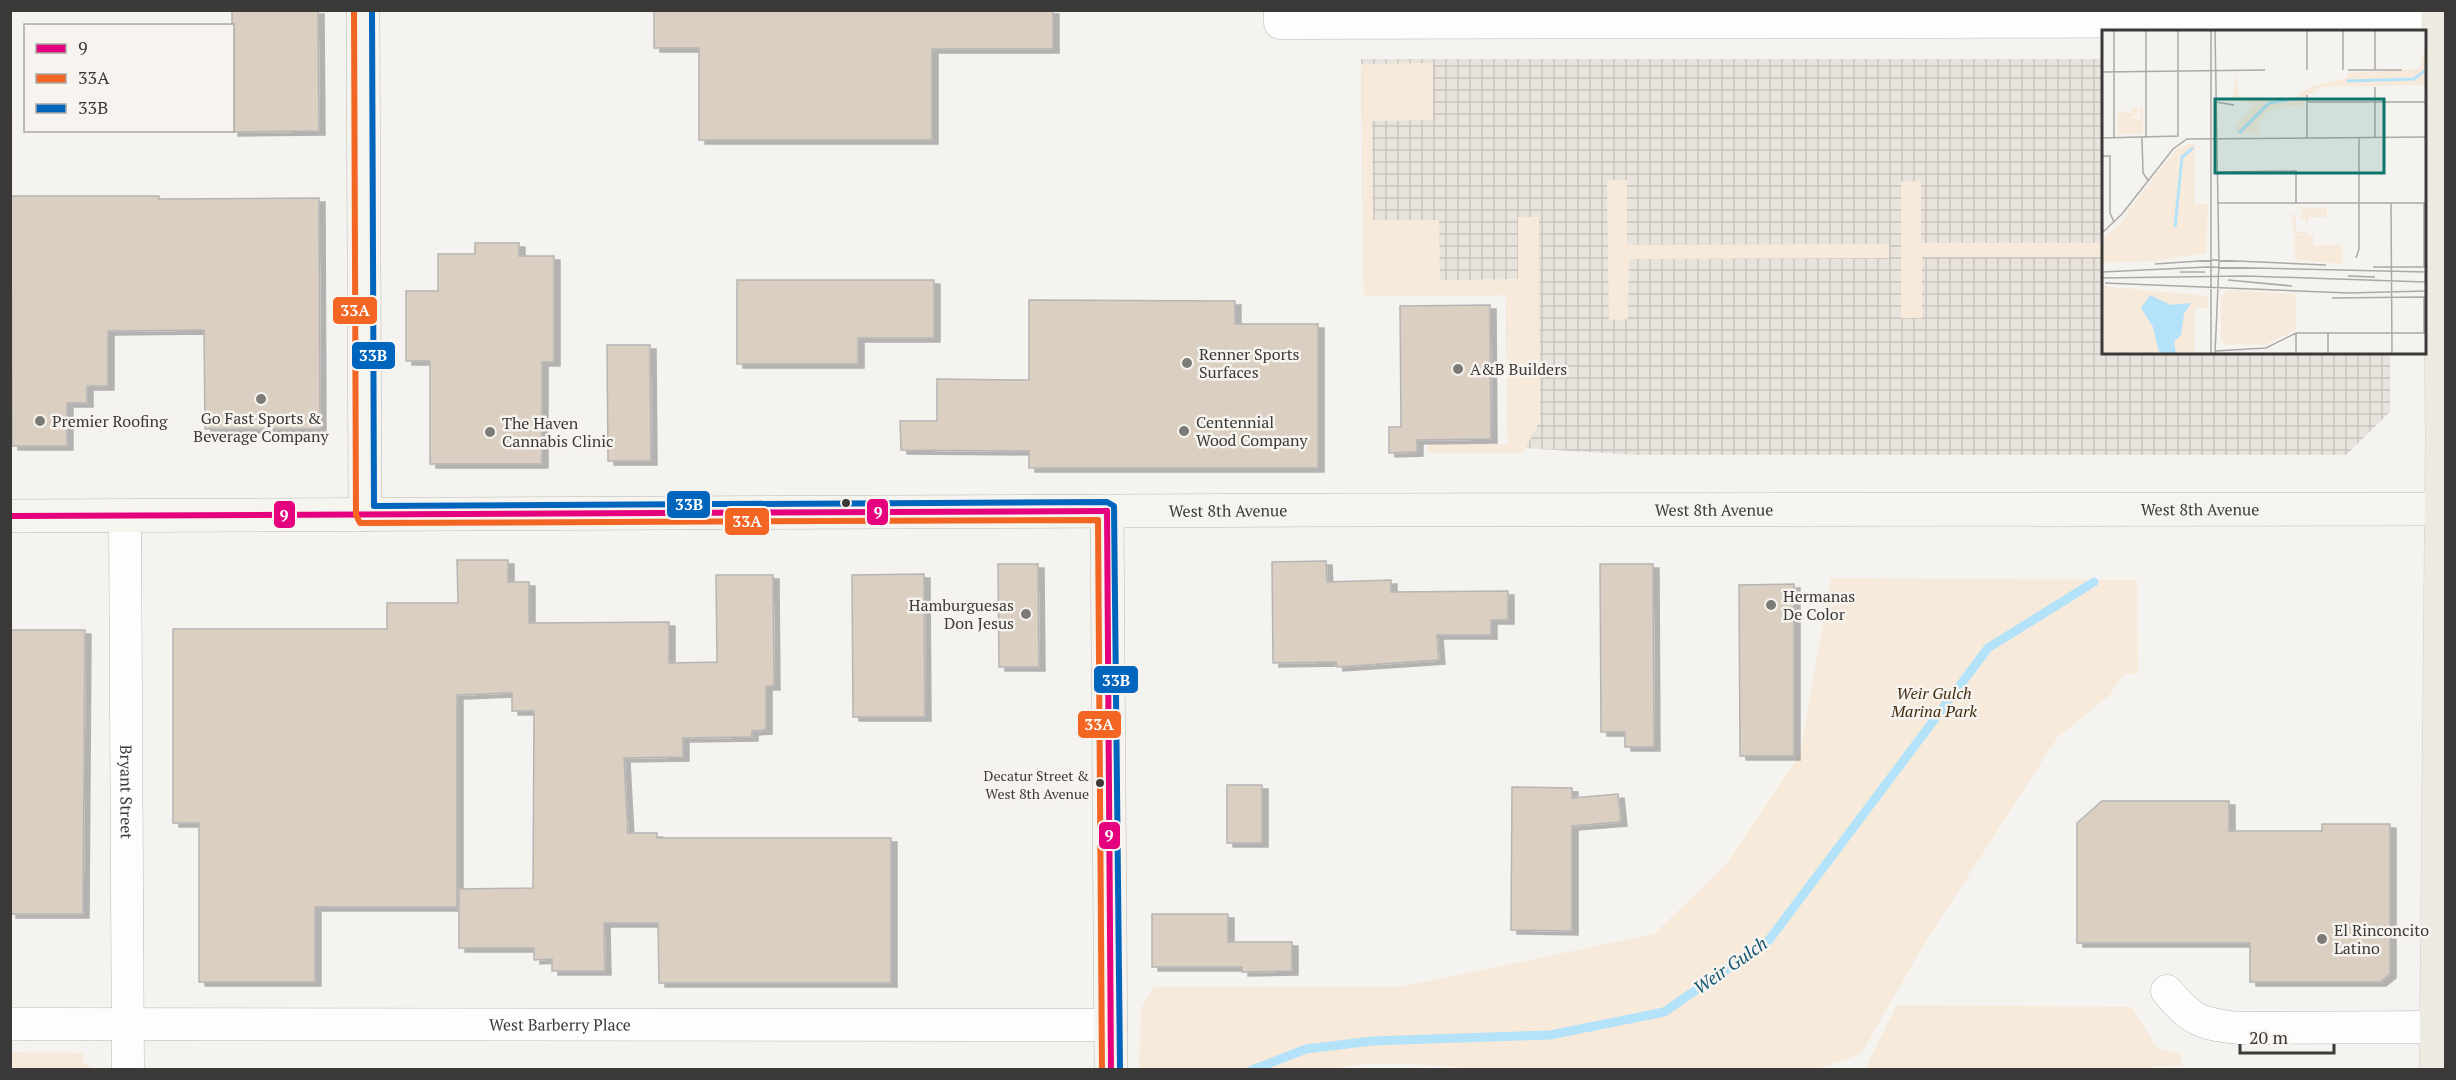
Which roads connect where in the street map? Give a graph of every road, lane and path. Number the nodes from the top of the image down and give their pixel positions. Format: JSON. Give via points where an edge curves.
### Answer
{"nodes":[{"id":1,"x":363,"y":10,"type":"edge"},
{"id":2,"x":2438,"y":16,"type":"edge"},
{"id":3,"x":1280,"y":17,"type":"edge"},
{"id":4,"x":2443,"y":508,"type":"edge"},
{"id":5,"x":1107,"y":511,"type":"junction"},
{"id":6,"x":365,"y":515,"type":"junction"},
{"id":7,"x":10,"y":516,"type":"edge"},
{"id":8,"x":125,"y":516,"type":"junction"},
{"id":9,"x":2167,"y":991,"type":"dead end"},
{"id":10,"x":10,"y":1024,"type":"edge"},
{"id":11,"x":128,"y":1024,"type":"junction"},
{"id":12,"x":1111,"y":1025,"type":"junction"},
{"id":13,"x":2436,"y":1027,"type":"junction"},
{"id":14,"x":128,"y":1070,"type":"edge"},
{"id":15,"x":1111,"y":1070,"type":"edge"},
{"id":16,"x":2436,"y":1070,"type":"edge"}],
"edges":[{"from":1,"to":6,"type":"main road"},
{"from":2,"to":3,"type":"street"},
{"from":2,"to":4,"type":"main road"},
{"from":4,"to":5,"type":"main road","name":"West 8th Avenue"},
{"from":4,"to":13,"type":"main road"},
{"from":5,"to":6,"type":"main road","name":"West 8th Avenue"},
{"from":5,"to":12,"type":"main road"},
{"from":6,"to":8,"type":"main road","name":"West 8th Avenue"},
{"from":7,"to":8,"type":"main road","name":"West 8th Avenue"},
{"from":8,"to":11,"type":"street","name":"Bryant Street"},
{"from":9,"to":13,"type":"street","via":[[2187,1013],[2211,1025]]},
{"from":10,"to":11,"type":"street","name":"West Barberry Place"},
{"from":11,"to":12,"type":"street","name":"West Barberry Place"},
{"from":11,"to":14,"type":"street","name":"Bryant Street"},
{"from":12,"to":15,"type":"main road"},
{"from":13,"to":16,"type":"main road"}]}
